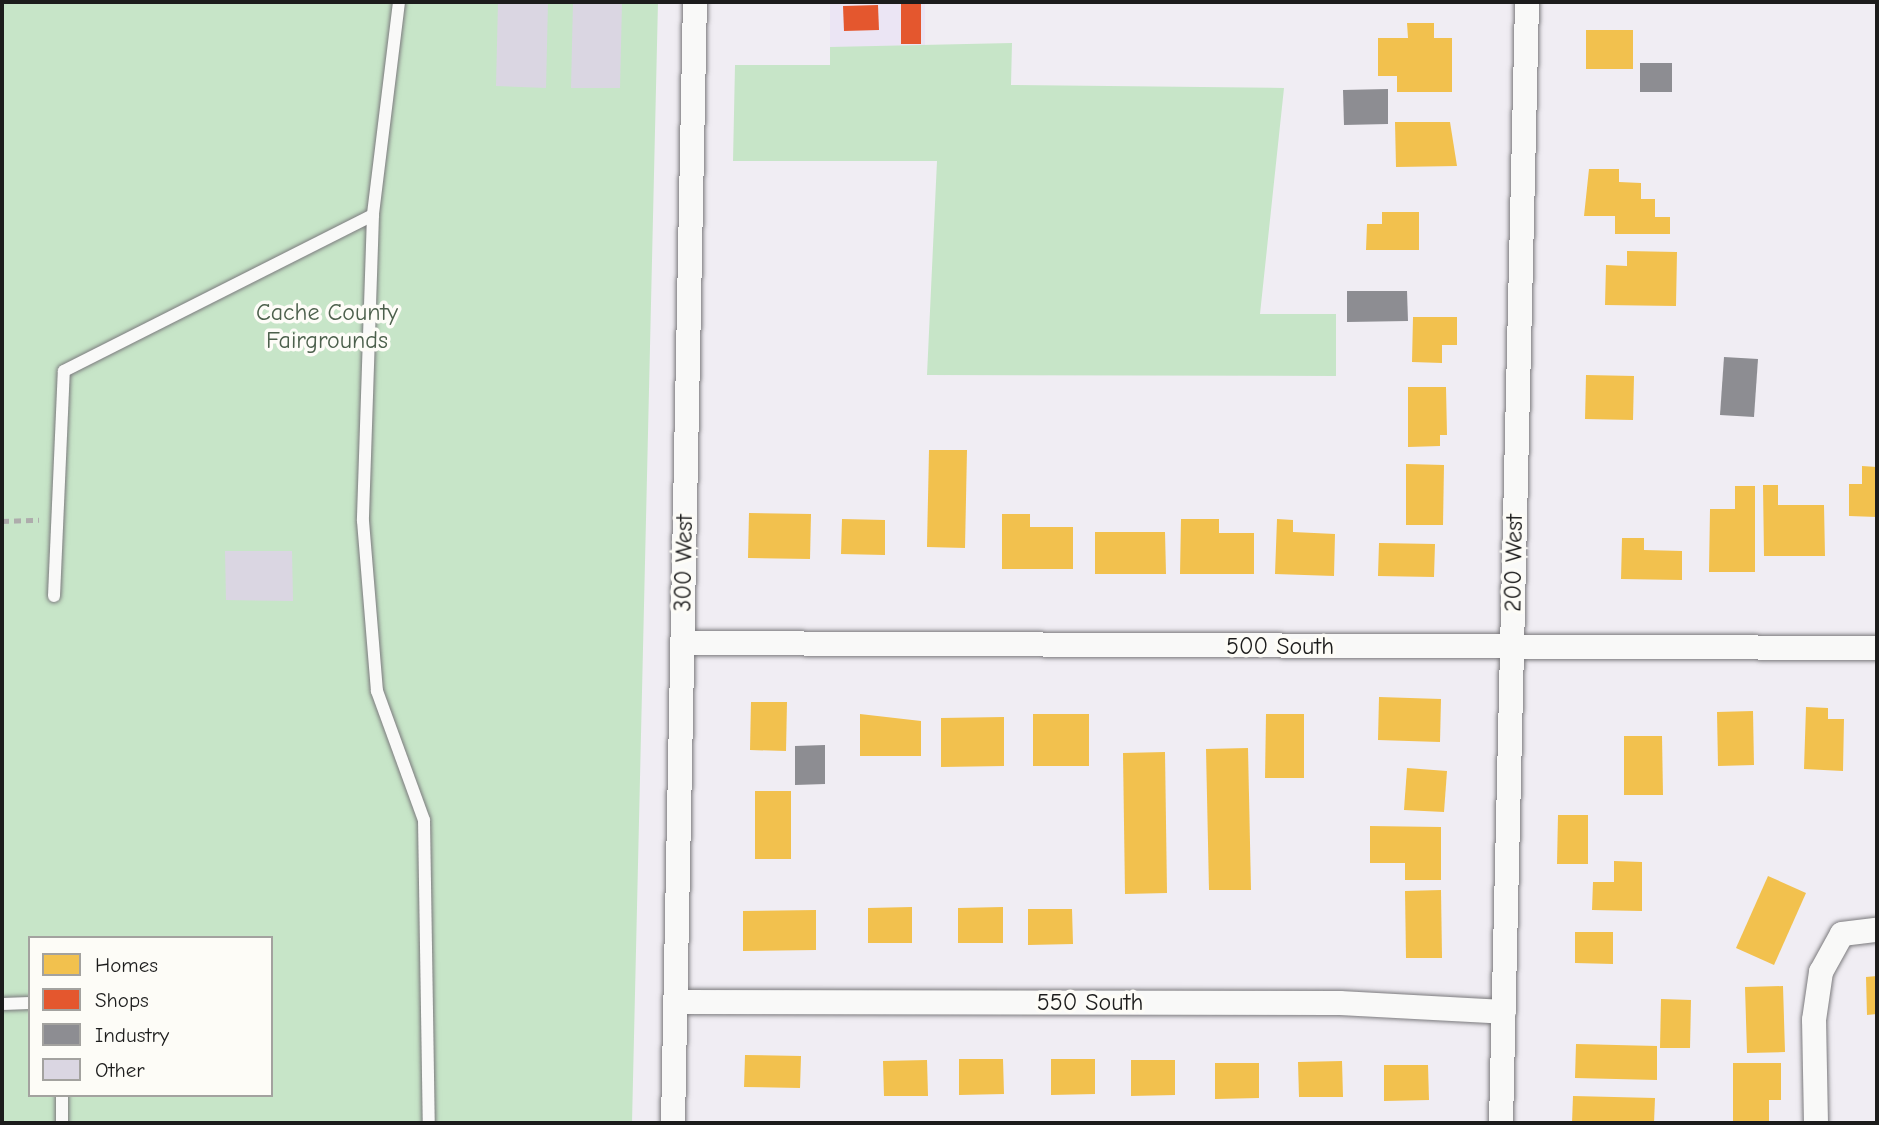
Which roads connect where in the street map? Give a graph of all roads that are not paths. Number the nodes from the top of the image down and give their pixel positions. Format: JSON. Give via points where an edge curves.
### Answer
{"nodes":[{"id":1,"x":399,"y":2,"type":"edge"},
{"id":2,"x":695,"y":2,"type":"edge"},
{"id":3,"x":1527,"y":2,"type":"edge"},
{"id":4,"x":373,"y":215,"type":"junction"},
{"id":5,"x":54,"y":596,"type":"dead end"},
{"id":6,"x":682,"y":643,"type":"junction"},
{"id":7,"x":1512,"y":648,"type":"junction"},
{"id":8,"x":1877,"y":648,"type":"edge"},
{"id":9,"x":1877,"y":930,"type":"edge"},
{"id":10,"x":677,"y":1002,"type":"junction"},
{"id":11,"x":28,"y":1003,"type":"edge"},
{"id":12,"x":2,"y":1004,"type":"edge"},
{"id":13,"x":1504,"y":1012,"type":"junction"},
{"id":14,"x":62,"y":1097,"type":"edge"},
{"id":15,"x":62,"y":1123,"type":"edge"},
{"id":16,"x":429,"y":1123,"type":"edge"},
{"id":17,"x":673,"y":1123,"type":"edge"},
{"id":18,"x":1501,"y":1123,"type":"edge"},
{"id":19,"x":1816,"y":1123,"type":"edge"}],
"edges":[{"from":1,"to":4,"type":"lane"},
{"from":2,"to":6,"type":"street","name":"300 West"},
{"from":3,"to":7,"type":"street","name":"200 West"},
{"from":4,"to":5,"type":"lane","via":[[64,371]]},
{"from":4,"to":16,"type":"lane","via":[[363,521],[377,691],[424,820]]},
{"from":6,"to":7,"type":"street","name":"500 South"},
{"from":6,"to":10,"type":"street","name":"300 West"},
{"from":7,"to":8,"type":"street","name":"500 South"},
{"from":7,"to":13,"type":"street","name":"200 West"},
{"from":9,"to":19,"type":"street","via":[[1842,934],[1821,971],[1814,1020]]},
{"from":10,"to":13,"type":"street","name":"550 South","via":[[1340,1003]]},
{"from":10,"to":17,"type":"street","name":"300 West"},
{"from":11,"to":12,"type":"lane"},
{"from":13,"to":18,"type":"street","name":"200 West"},
{"from":14,"to":15,"type":"lane"}]}
